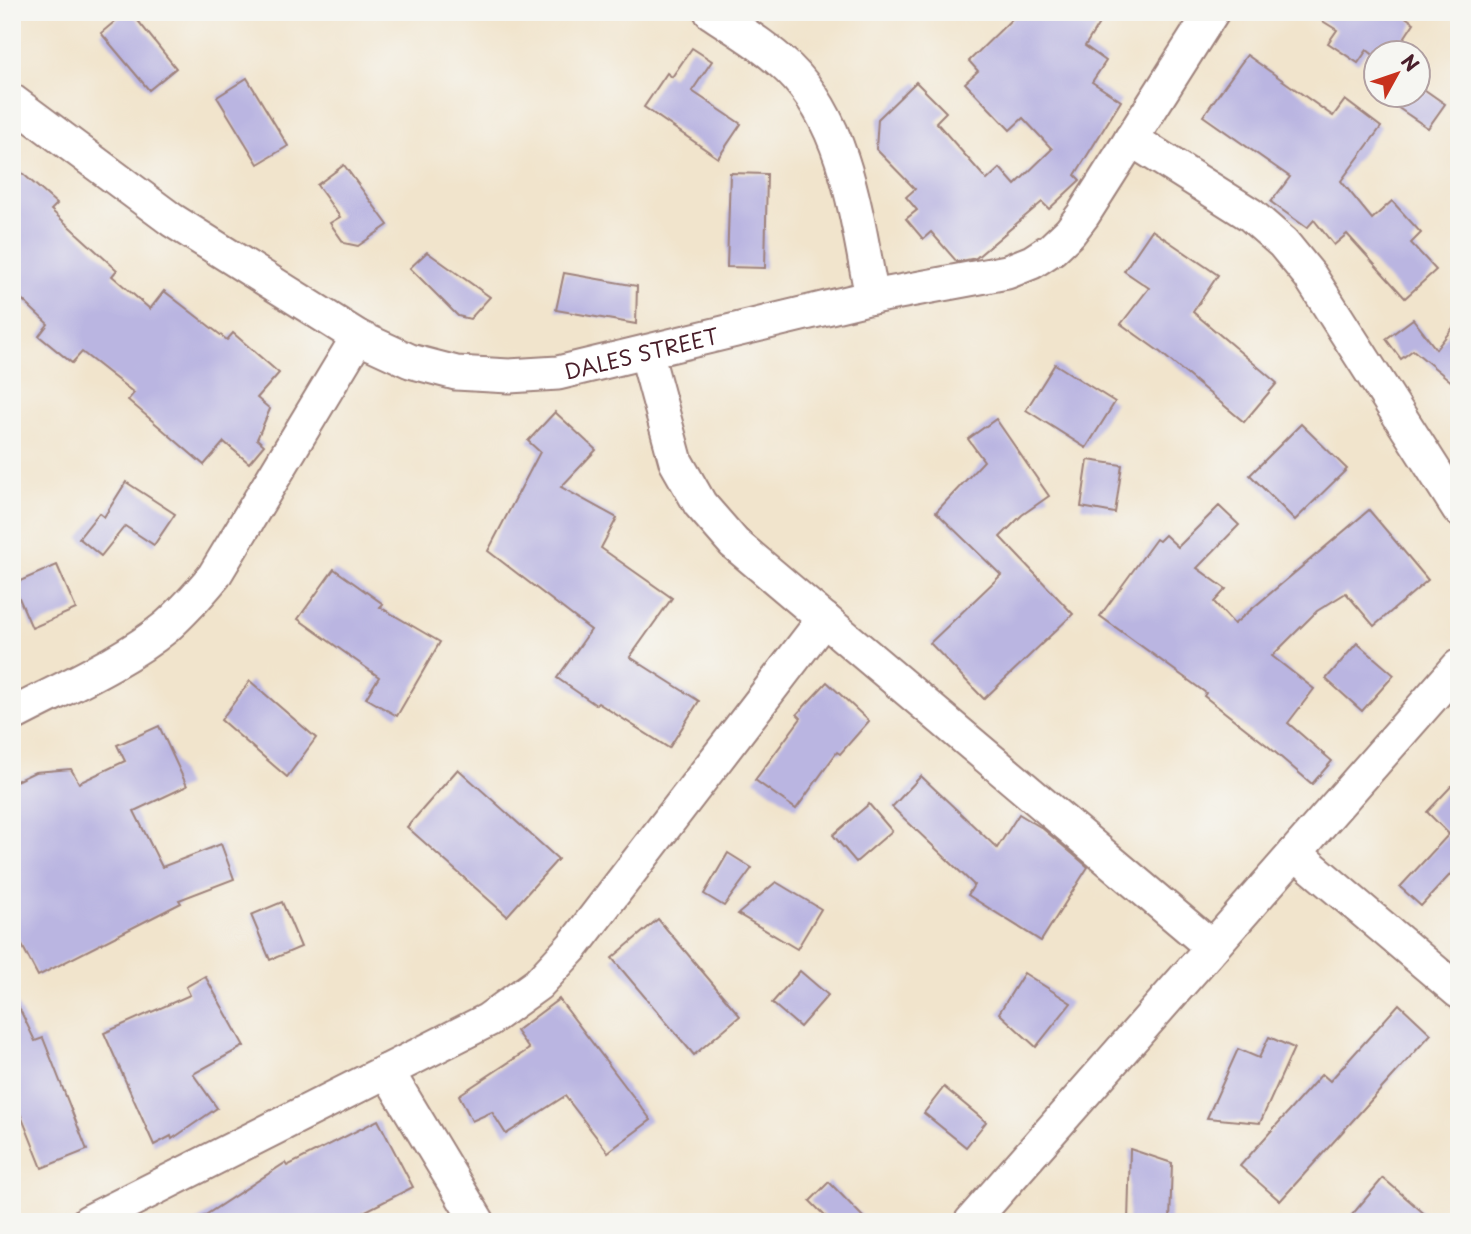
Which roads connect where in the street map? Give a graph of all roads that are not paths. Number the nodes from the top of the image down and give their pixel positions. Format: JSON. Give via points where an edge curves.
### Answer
{"nodes":[{"id":1,"x":711,"y":12,"type":"edge"},
{"id":2,"x":1212,"y":12,"type":"edge"},
{"id":3,"x":12,"y":101,"type":"edge"},
{"id":4,"x":1131,"y":139,"type":"junction"},
{"id":5,"x":872,"y":297,"type":"junction"},
{"id":6,"x":358,"y":337,"type":"junction"},
{"id":7,"x":646,"y":352,"type":"junction"},
{"id":8,"x":1459,"y":509,"type":"edge"},
{"id":9,"x":824,"y":619,"type":"junction"},
{"id":10,"x":1459,"y":666,"type":"edge"},
{"id":11,"x":12,"y":715,"type":"edge"},
{"id":12,"x":1295,"y":853,"type":"junction"},
{"id":13,"x":1212,"y":947,"type":"junction"},
{"id":14,"x":1459,"y":992,"type":"edge"},
{"id":15,"x":387,"y":1071,"type":"junction"},
{"id":16,"x":88,"y":1222,"type":"edge"},
{"id":17,"x":478,"y":1222,"type":"edge"},
{"id":18,"x":971,"y":1222,"type":"edge"}],
"edges":[{"from":1,"to":5,"type":"street","via":[[771,53],[815,103],[836,142],[847,177]]},
{"from":2,"to":4,"type":"street","name":"DALES STREET"},
{"from":3,"to":6,"type":"street","name":"DALES STREET","via":[[172,220]]},
{"from":4,"to":5,"type":"street","name":"DALES STREET","via":[[1070,232],[1032,262],[1007,272]]},
{"from":4,"to":8,"type":"street","via":[[1251,215],[1283,243],[1310,276]]},
{"from":5,"to":7,"type":"street","name":"DALES STREET"},
{"from":6,"to":7,"type":"street","name":"DALES STREET","via":[[410,361],[456,373],[509,376],[558,373]]},
{"from":6,"to":11,"type":"street","via":[[214,576],[190,605],[164,629],[125,654]]},
{"from":7,"to":9,"type":"street","via":[[676,462],[700,504],[734,543]]},
{"from":9,"to":13,"type":"street"},
{"from":9,"to":15,"type":"street","via":[[573,946],[538,984],[488,1020]]},
{"from":10,"to":12,"type":"street"},
{"from":12,"to":13,"type":"street"},
{"from":12,"to":14,"type":"street"},
{"from":13,"to":18,"type":"street"},
{"from":15,"to":16,"type":"street"},
{"from":15,"to":17,"type":"street"}]}
